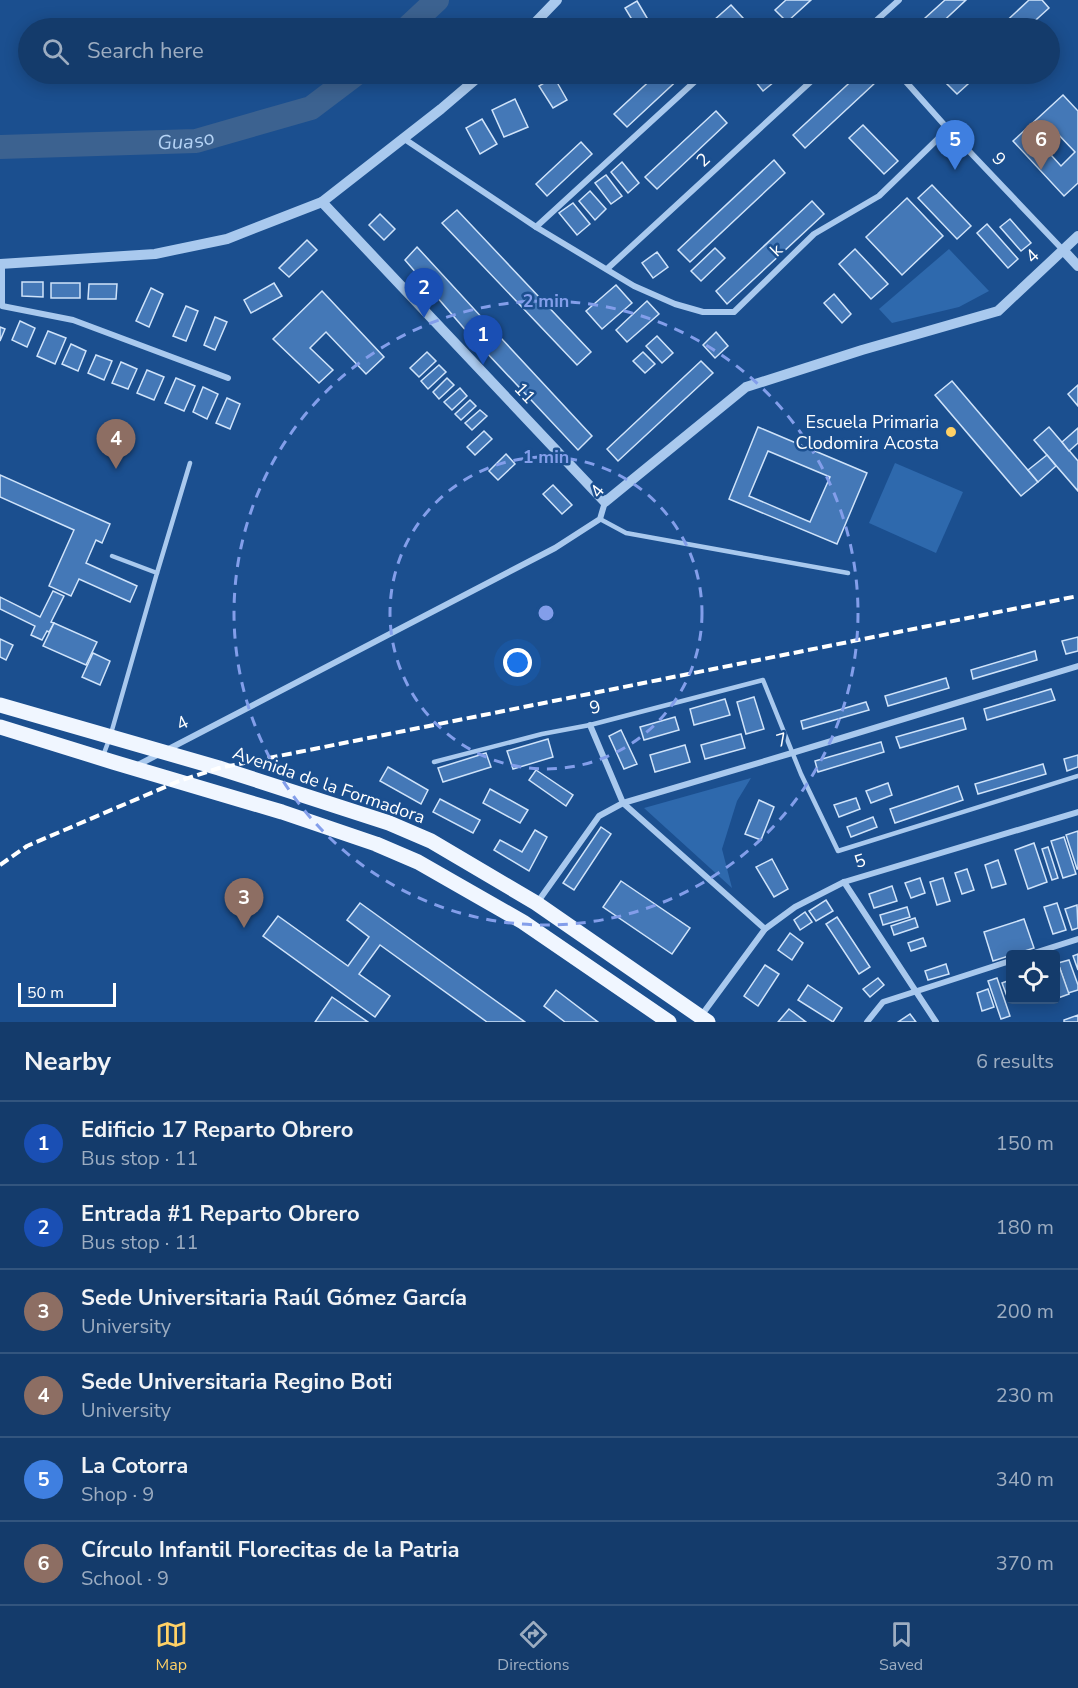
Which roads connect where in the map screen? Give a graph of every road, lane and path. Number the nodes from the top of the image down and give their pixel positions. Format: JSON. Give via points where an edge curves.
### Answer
{"nodes":[{"id":1,"x":557,"y":0,"type":"edge"},
{"id":2,"x":899,"y":0,"type":"edge"},
{"id":3,"x":540,"y":18,"type":"edge"},
{"id":4,"x":879,"y":18,"type":"edge"},
{"id":5,"x":470,"y":84,"type":"edge"},
{"id":6,"x":692,"y":84,"type":"edge"},
{"id":7,"x":808,"y":84,"type":"edge"},
{"id":8,"x":908,"y":84,"type":"edge"},
{"id":9,"x":948,"y":129,"type":"junction"},
{"id":10,"x":402,"y":137,"type":"junction"},
{"id":11,"x":322,"y":202,"type":"junction"},
{"id":12,"x":536,"y":226,"type":"junction"},
{"id":13,"x":1078,"y":236,"type":"edge"},
{"id":14,"x":1063,"y":250,"type":"junction"},
{"id":15,"x":1,"y":264,"type":"edge"},
{"id":16,"x":1078,"y":266,"type":"edge"},
{"id":17,"x":607,"y":269,"type":"junction"},
{"id":18,"x":1,"y":306,"type":"edge"},
{"id":19,"x":228,"y":378,"type":"dead end"},
{"id":20,"x":190,"y":463,"type":"dead end"},
{"id":21,"x":605,"y":501,"type":"junction"},
{"id":22,"x":600,"y":519,"type":"junction"},
{"id":23,"x":112,"y":556,"type":"dead end"},
{"id":24,"x":157,"y":573,"type":"junction"},
{"id":25,"x":848,"y":573,"type":"dead end"},
{"id":26,"x":1078,"y":666,"type":"edge"},
{"id":27,"x":0,"y":705,"type":"edge"},
{"id":28,"x":590,"y":725,"type":"junction"},
{"id":29,"x":0,"y":727,"type":"edge"},
{"id":30,"x":110,"y":737,"type":"junction"},
{"id":31,"x":161,"y":752,"type":"junction"},
{"id":32,"x":792,"y":753,"type":"junction"},
{"id":33,"x":102,"y":759,"type":"junction"},
{"id":34,"x":434,"y":762,"type":"dead end"},
{"id":35,"x":132,"y":768,"type":"junction"},
{"id":36,"x":1078,"y":776,"type":"edge"},
{"id":37,"x":623,"y":803,"type":"junction"},
{"id":38,"x":1078,"y":812,"type":"edge"},
{"id":39,"x":844,"y":882,"type":"junction"},
{"id":40,"x":536,"y":903,"type":"junction"},
{"id":41,"x":765,"y":929,"type":"junction"},
{"id":42,"x":1078,"y":939,"type":"edge"},
{"id":43,"x":1044,"y":950,"type":"edge"},
{"id":44,"x":1006,"y":963,"type":"edge"},
{"id":45,"x":918,"y":992,"type":"junction"},
{"id":46,"x":704,"y":1019,"type":"edge"},
{"id":47,"x":669,"y":1022,"type":"edge"},
{"id":48,"x":867,"y":1022,"type":"edge"},
{"id":49,"x":936,"y":1022,"type":"edge"}],
"edges":[{"from":1,"to":3,"type":"street"},
{"from":2,"to":4,"type":"street"},
{"from":5,"to":10,"type":"street"},
{"from":6,"to":12,"type":"street"},
{"from":7,"to":17,"type":"street","name":"2"},
{"from":8,"to":9,"type":"street","name":"9"},
{"from":9,"to":14,"type":"street","name":"9"},
{"from":9,"to":17,"type":"street","name":"k","via":[[879,196],[813,234],[734,312],[703,312],[675,304]]},
{"from":10,"to":11,"type":"street"},
{"from":10,"to":12,"type":"street"},
{"from":11,"to":15,"type":"street","via":[[227,239],[155,254]]},
{"from":11,"to":21,"type":"street","name":"11"},
{"from":12,"to":17,"type":"street"},
{"from":13,"to":14,"type":"street","name":"4"},
{"from":14,"to":16,"type":"street","name":"9"},
{"from":14,"to":21,"type":"street","name":"4","via":[[998,311],[746,387]]},
{"from":15,"to":18,"type":"street"},
{"from":18,"to":19,"type":"street","via":[[73,320]]},
{"from":20,"to":24,"type":"lane"},
{"from":21,"to":22,"type":"street","name":"4"},
{"from":22,"to":25,"type":"lane","via":[[626,533]]},
{"from":22,"to":31,"type":"street","name":"4","via":[[555,548]]},
{"from":23,"to":24,"type":"lane"},
{"from":24,"to":30,"type":"lane"},
{"from":26,"to":32,"type":"street","name":"7"},
{"from":27,"to":30,"type":"main road","name":"Avenida de la Formadora"},
{"from":28,"to":32,"type":"lane","name":"9","via":[[763,680]]},
{"from":28,"to":34,"type":"lane","name":"9"},
{"from":28,"to":37,"type":"street"},
{"from":29,"to":33,"type":"main road"},
{"from":30,"to":31,"type":"main road","name":"Avenida de la Formadora"},
{"from":30,"to":33,"type":"lane"},
{"from":31,"to":35,"type":"street","name":"4"},
{"from":31,"to":40,"type":"main road","name":"Avenida de la Formadora","via":[[389,823],[431,841]]},
{"from":32,"to":36,"type":"lane","via":[[838,851]]},
{"from":32,"to":37,"type":"street","name":"7"},
{"from":33,"to":35,"type":"main road"},
{"from":35,"to":47,"type":"main road","via":[[282,812],[418,862],[523,922]]},
{"from":37,"to":40,"type":"street","name":"7","via":[[599,816]]},
{"from":37,"to":41,"type":"street"},
{"from":38,"to":39,"type":"street","name":"5"},
{"from":39,"to":41,"type":"street","name":"5","via":[[795,907]]},
{"from":39,"to":45,"type":"street"},
{"from":40,"to":46,"type":"main road","name":"Avenida de la Formadora"},
{"from":41,"to":46,"type":"street","name":"5"},
{"from":42,"to":43,"type":"street"},
{"from":44,"to":45,"type":"street"},
{"from":45,"to":48,"type":"street","via":[[884,1002]]},
{"from":45,"to":49,"type":"street"}]}
